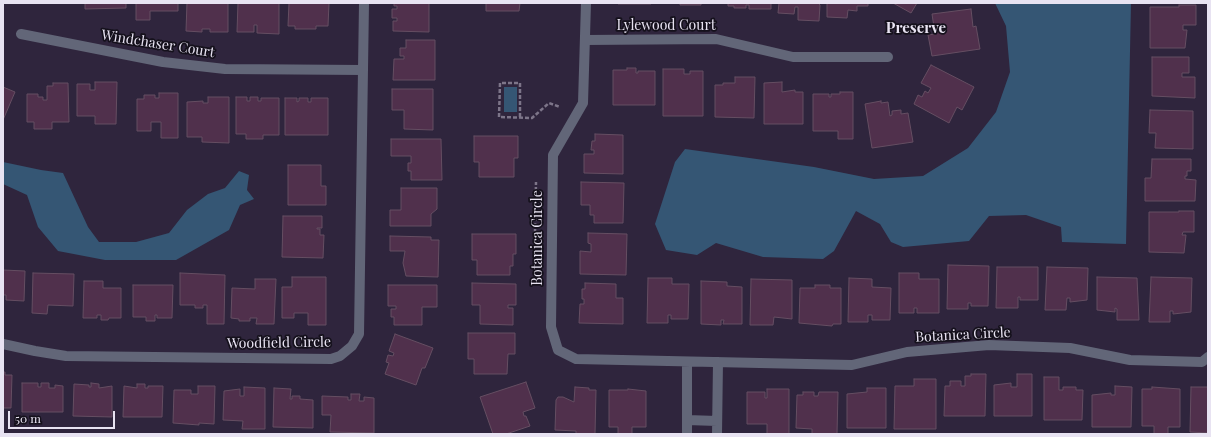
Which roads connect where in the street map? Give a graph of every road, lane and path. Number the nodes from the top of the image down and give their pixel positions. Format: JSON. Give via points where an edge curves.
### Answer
{"nodes":[{"id":1,"x":364,"y":3,"type":"edge"},
{"id":2,"x":586,"y":3,"type":"edge"},
{"id":3,"x":21,"y":34,"type":"dead end"},
{"id":4,"x":585,"y":40,"type":"junction"},
{"id":5,"x":888,"y":57,"type":"dead end"},
{"id":6,"x":364,"y":70,"type":"junction"},
{"id":7,"x":560,"y":107,"type":"dead end"},
{"id":8,"x":520,"y":117,"type":"junction"},
{"id":9,"x":536,"y":182,"type":"dead end"},
{"id":10,"x":536,"y":232,"type":"dead end"},
{"id":11,"x":3,"y":344,"type":"edge"},
{"id":12,"x":1208,"y":357,"type":"edge"},
{"id":13,"x":687,"y":362,"type":"junction"},
{"id":14,"x":718,"y":362,"type":"junction"},
{"id":15,"x":687,"y":420,"type":"junction"},
{"id":16,"x":717,"y":420,"type":"junction"},
{"id":17,"x":687,"y":434,"type":"edge"},
{"id":18,"x":717,"y":434,"type":"edge"}],
"edges":[{"from":1,"to":6,"type":"street","name":"Woodfield Circle"},
{"from":2,"to":4,"type":"street","name":"Botanica Circle"},
{"from":3,"to":6,"type":"street","name":"Windchaser Court","via":[[163,62],[224,69]]},
{"from":4,"to":5,"type":"street","name":"Lylewood Court","via":[[716,39],[793,57]]},
{"from":4,"to":13,"type":"street","name":"Botanica Circle","via":[[583,103],[553,155],[551,327],[558,350],[576,359]]},
{"from":6,"to":11,"type":"street","name":"Woodfield Circle","via":[[359,334],[352,346],[340,356],[331,359],[66,356]]},
{"from":7,"to":8,"type":"path","via":[[549,103],[532,118]]},
{"from":8,"to":8,"type":"path","via":[[499,117],[500,83],[520,84]]},
{"from":9,"to":10,"type":"path"},
{"from":12,"to":14,"type":"street","name":"Botanica Circle","via":[[1202,362],[1130,360],[1070,348],[989,345],[906,352],[852,365]]},
{"from":13,"to":14,"type":"street","name":"Botanica Circle"},
{"from":13,"to":15,"type":"street"},
{"from":14,"to":16,"type":"street"},
{"from":15,"to":16,"type":"street"},
{"from":15,"to":17,"type":"street"},
{"from":16,"to":18,"type":"street"}]}
